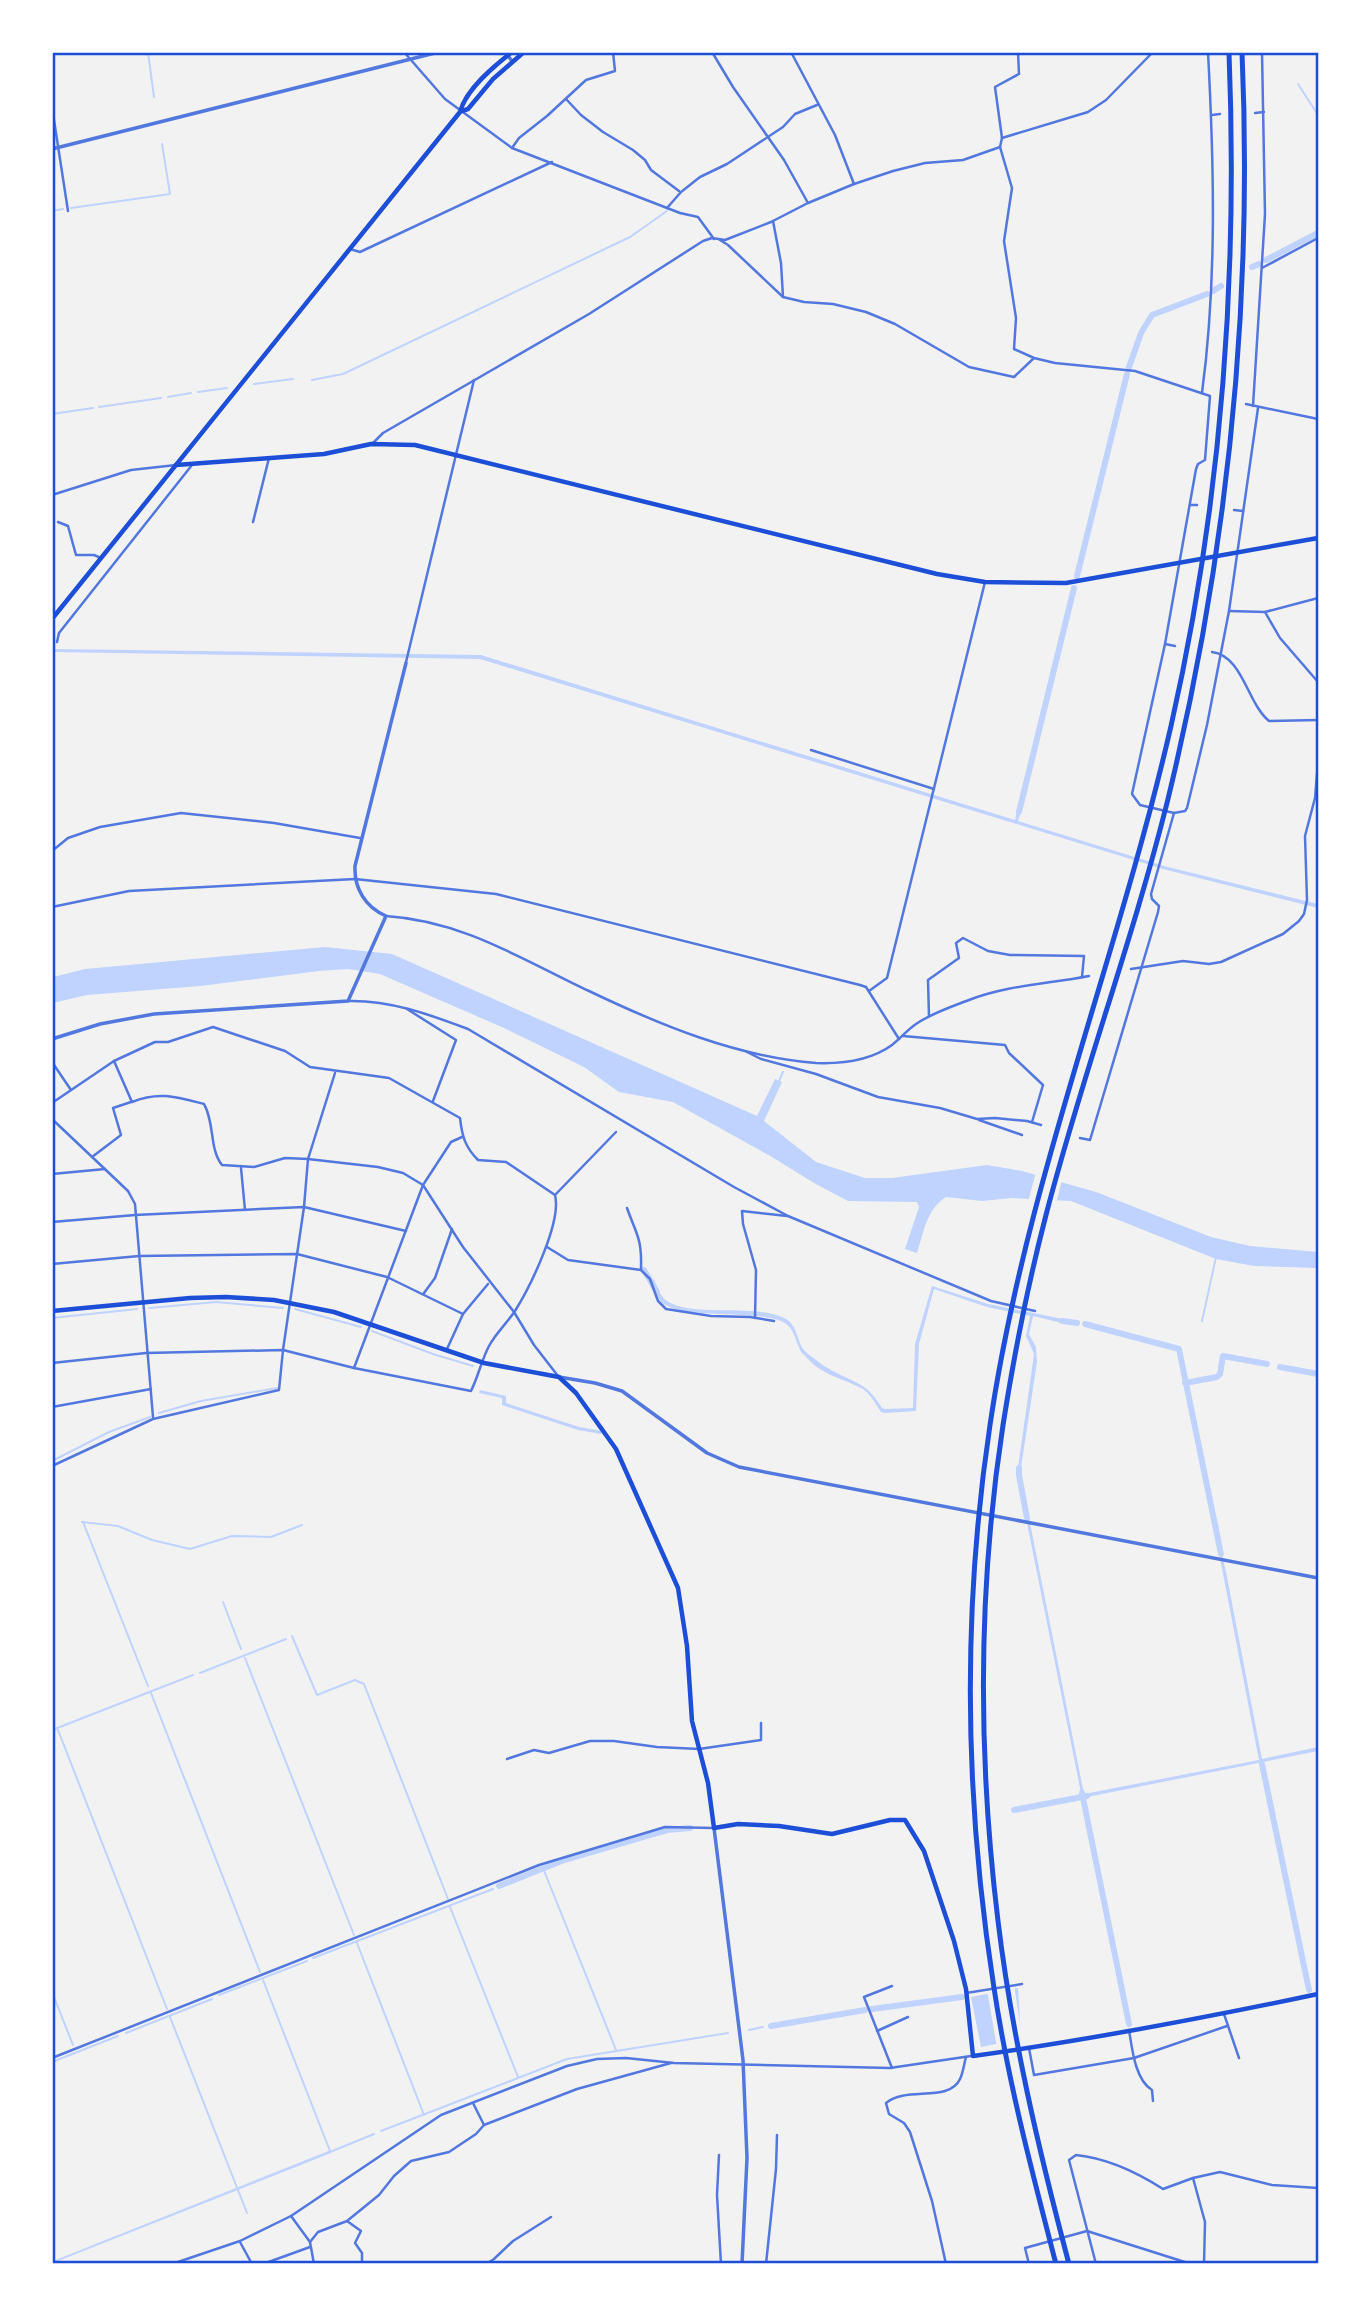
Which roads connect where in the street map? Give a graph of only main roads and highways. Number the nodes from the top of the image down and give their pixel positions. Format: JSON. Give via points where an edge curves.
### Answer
{"nodes":[{"id":1,"x":524,"y":52,"type":"edge"},
{"id":2,"x":1229,"y":52,"type":"edge"},
{"id":3,"x":1242,"y":52,"type":"edge"},
{"id":4,"x":508,"y":54,"type":"edge"},
{"id":5,"x":460,"y":112,"type":"junction"},
{"id":6,"x":176,"y":465,"type":"junction"},
{"id":7,"x":1318,"y":538,"type":"edge"},
{"id":8,"x":52,"y":619,"type":"edge"},
{"id":9,"x":52,"y":1311,"type":"edge"},
{"id":10,"x":1318,"y":1994,"type":"edge"},
{"id":11,"x":1056,"y":2263,"type":"edge"},
{"id":12,"x":1069,"y":2263,"type":"edge"}],
"edges":[{"from":1,"to":5,"type":"main road"},
{"from":2,"to":11,"type":"highway","via":[[1231,268],[1215,465],[1201,566],[1152,803],[1028,1230],[990,1426],[975,1562],[972,1763],[979,1870],[993,1985],[1014,2098]]},
{"from":3,"to":12,"type":"highway","via":[[1244,253],[1234,404],[1215,564],[1166,806],[1045,1216],[1003,1426],[988,1564],[985,1761],[991,1854],[1007,1983],[1028,2095]]},
{"from":4,"to":5,"type":"main road","via":[[478,84]]},
{"from":5,"to":6,"type":"main road"},
{"from":6,"to":7,"type":"main road","via":[[324,454],[371,444],[415,445],[985,582],[1083,581]]},
{"from":6,"to":8,"type":"main road"},
{"from":9,"to":10,"type":"main road","via":[[226,1297],[289,1303],[334,1312],[484,1363],[559,1377],[616,1449],[678,1588],[692,1721],[714,1828],[779,1826],[832,1834],[905,1820],[928,1860],[954,1941],[966,1993],[969,2056]]}]}
